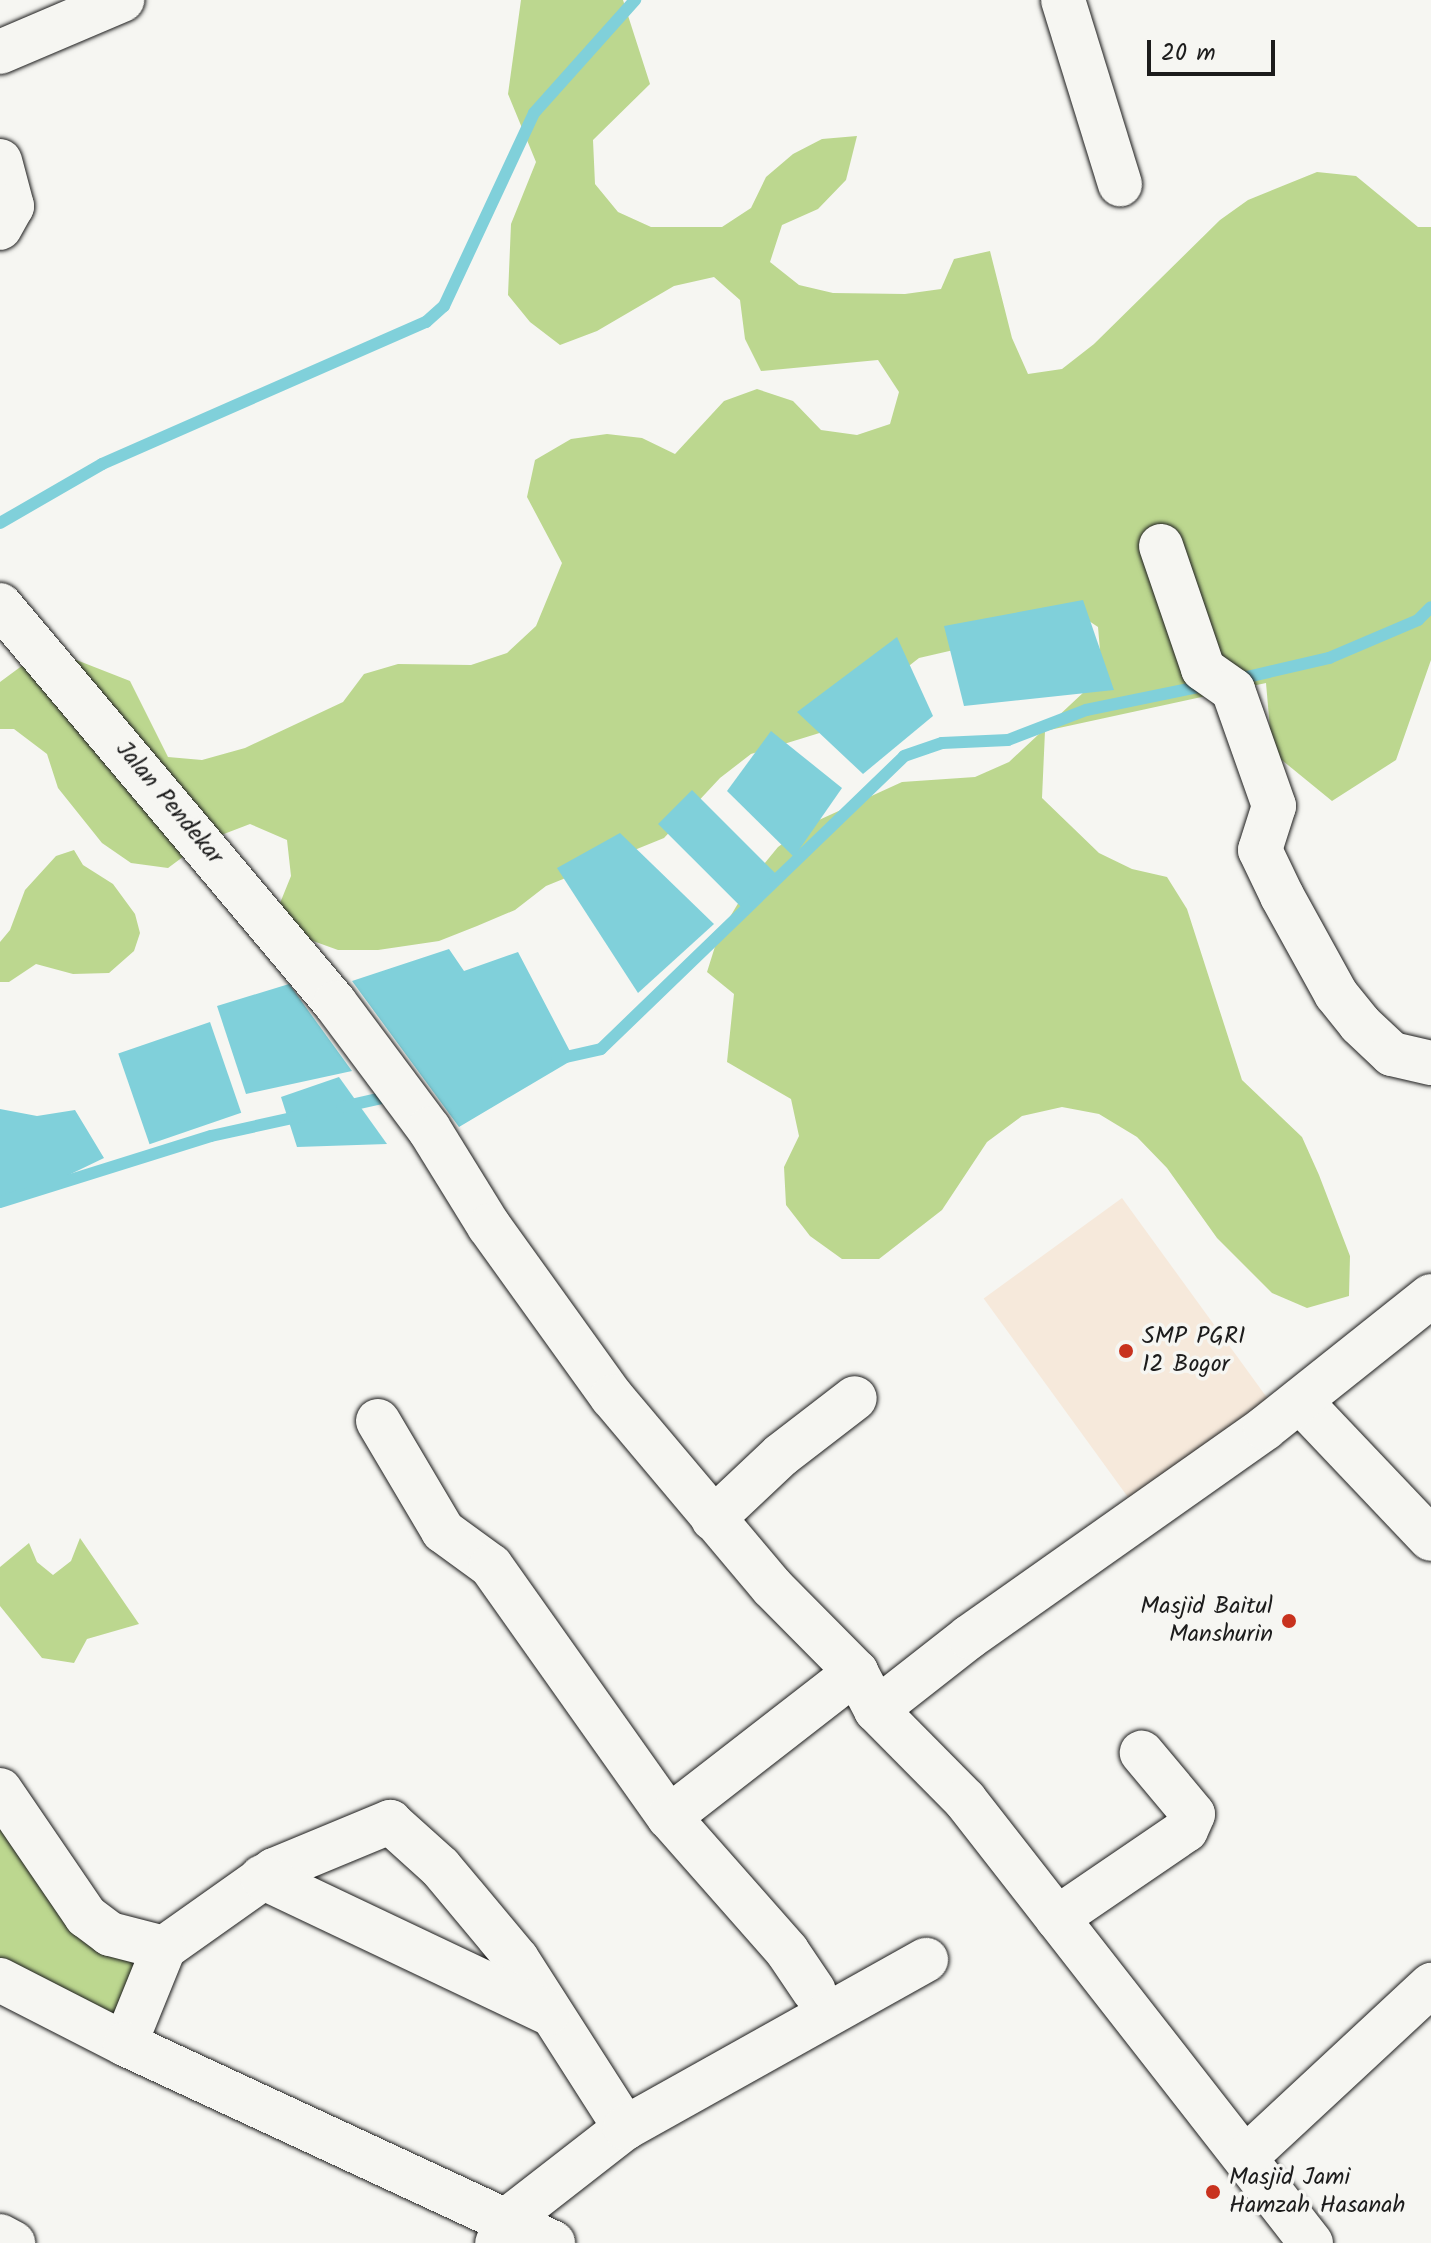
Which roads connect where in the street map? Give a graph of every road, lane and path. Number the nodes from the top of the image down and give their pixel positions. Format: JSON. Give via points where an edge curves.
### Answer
{"nodes":[{"id":1,"x":122,"y":0,"type":"edge"},
{"id":2,"x":1078,"y":6,"type":"edge"},
{"id":3,"x":0,"y":52,"type":"edge"},
{"id":4,"x":0,"y":161,"type":"edge"},
{"id":5,"x":1120,"y":184,"type":"dead end"},
{"id":6,"x":0,"y":228,"type":"edge"},
{"id":7,"x":1161,"y":546,"type":"dead end"},
{"id":8,"x":0,"y":605,"type":"edge"},
{"id":9,"x":1431,"y":1063,"type":"edge"},
{"id":10,"x":1427,"y":1307,"type":"edge"},
{"id":11,"x":855,"y":1398,"type":"dead end"},
{"id":12,"x":1300,"y":1401,"type":"junction"},
{"id":13,"x":378,"y":1421,"type":"dead end"},
{"id":14,"x":713,"y":1519,"type":"junction"},
{"id":15,"x":1431,"y":1539,"type":"edge"},
{"id":16,"x":856,"y":1672,"type":"junction"},
{"id":17,"x":876,"y":1710,"type":"junction"},
{"id":18,"x":1142,"y":1753,"type":"dead end"},
{"id":19,"x":0,"y":1790,"type":"edge"},
{"id":20,"x":669,"y":1817,"type":"junction"},
{"id":21,"x":262,"y":1877,"type":"junction"},
{"id":22,"x":1057,"y":1918,"type":"junction"},
{"id":23,"x":164,"y":1948,"type":"junction"},
{"id":24,"x":926,"y":1960,"type":"dead end"},
{"id":25,"x":0,"y":1980,"type":"edge"},
{"id":26,"x":1431,"y":1985,"type":"edge"},
{"id":27,"x":814,"y":1991,"type":"dead end"},
{"id":28,"x":548,"y":2013,"type":"junction"},
{"id":29,"x":125,"y":2044,"type":"junction"},
{"id":30,"x":625,"y":2128,"type":"junction"},
{"id":31,"x":1246,"y":2157,"type":"junction"},
{"id":32,"x":502,"y":2232,"type":"edge"},
{"id":33,"x":0,"y":2236,"type":"edge"},
{"id":34,"x":13,"y":2243,"type":"edge"},
{"id":35,"x":553,"y":2243,"type":"edge"},
{"id":36,"x":1311,"y":2243,"type":"edge"}],
"edges":[{"from":1,"to":3,"type":"street"},
{"from":2,"to":5,"type":"street"},
{"from":4,"to":6,"type":"street","via":[[12,206]]},
{"from":7,"to":9,"type":"street","via":[[1274,806],[1260,850],[1282,896],[1336,994],[1360,1024],[1392,1054]]},
{"from":8,"to":14,"type":"street","name":"Jalan Pendekar","via":[[335,1003],[429,1129],[561,1328]]},
{"from":10,"to":12,"type":"street"},
{"from":11,"to":14,"type":"street","via":[[781,1455]]},
{"from":12,"to":15,"type":"street"},
{"from":12,"to":17,"type":"street"},
{"from":13,"to":20,"type":"street","via":[[443,1531],[491,1566]]},
{"from":14,"to":16,"type":"street","name":"Jalan Pendekar"},
{"from":16,"to":17,"type":"street","name":"Jalan Pendekar"},
{"from":16,"to":20,"type":"street"},
{"from":17,"to":22,"type":"street","name":"Jalan Pendekar","via":[[965,1800]]},
{"from":18,"to":22,"type":"street","via":[[1193,1814],[1186,1830]]},
{"from":19,"to":23,"type":"street","via":[[86,1916],[110,1934]]},
{"from":20,"to":27,"type":"street","via":[[787,1951]]},
{"from":21,"to":23,"type":"street"},
{"from":21,"to":28,"type":"street"},
{"from":21,"to":28,"type":"street","via":[[390,1822],[440,1867],[507,1948]]},
{"from":22,"to":31,"type":"street","name":"Jalan Pendekar"},
{"from":23,"to":29,"type":"street"},
{"from":24,"to":30,"type":"street"},
{"from":25,"to":29,"type":"street"},
{"from":26,"to":31,"type":"street"},
{"from":28,"to":30,"type":"street"},
{"from":29,"to":32,"type":"street"},
{"from":30,"to":32,"type":"street"},
{"from":31,"to":36,"type":"street","name":"Jalan Pendekar"},
{"from":32,"to":35,"type":"street"},
{"from":33,"to":34,"type":"street"}]}
